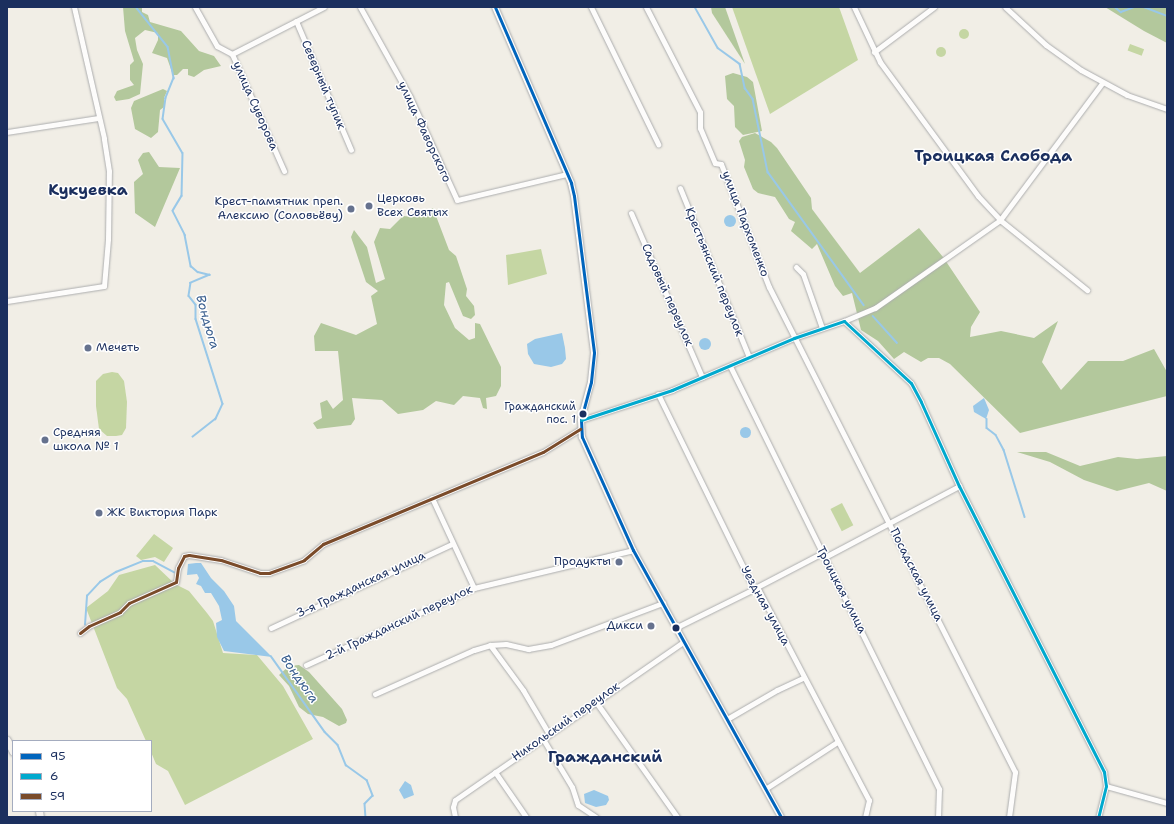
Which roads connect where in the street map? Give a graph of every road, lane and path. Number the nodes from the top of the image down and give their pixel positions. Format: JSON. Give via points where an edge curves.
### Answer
{"nodes":[{"id":1,"x":74,"y":7,"type":"edge"},
{"id":2,"x":195,"y":7,"type":"edge"},
{"id":3,"x":324,"y":7,"type":"edge"},
{"id":4,"x":360,"y":7,"type":"edge"},
{"id":5,"x":495,"y":7,"type":"edge"},
{"id":6,"x":591,"y":7,"type":"edge"},
{"id":7,"x":646,"y":7,"type":"edge"},
{"id":8,"x":854,"y":7,"type":"edge"},
{"id":9,"x":934,"y":7,"type":"edge"},
{"id":10,"x":1005,"y":7,"type":"edge"},
{"id":11,"x":296,"y":21,"type":"junction"},
{"id":12,"x":874,"y":52,"type":"junction"},
{"id":13,"x":232,"y":54,"type":"junction"},
{"id":14,"x":1102,"y":83,"type":"junction"},
{"id":15,"x":1167,"y":109,"type":"edge"},
{"id":16,"x":99,"y":118,"type":"junction"},
{"id":17,"x":7,"y":132,"type":"edge"},
{"id":18,"x":658,"y":144,"type":"dead end"},
{"id":19,"x":351,"y":150,"type":"dead end"},
{"id":20,"x":284,"y":171,"type":"dead end"},
{"id":21,"x":567,"y":174,"type":"junction"},
{"id":22,"x":680,"y":188,"type":"dead end"},
{"id":23,"x":631,"y":213,"type":"dead end"},
{"id":24,"x":1000,"y":220,"type":"junction"},
{"id":25,"x":796,"y":266,"type":"dead end"},
{"id":26,"x":1087,"y":290,"type":"dead end"},
{"id":27,"x":7,"y":301,"type":"edge"},
{"id":28,"x":844,"y":321,"type":"junction"},
{"id":29,"x":822,"y":328,"type":"junction"},
{"id":30,"x":794,"y":338,"type":"junction"},
{"id":31,"x":749,"y":357,"type":"junction"},
{"id":32,"x":730,"y":366,"type":"junction"},
{"id":33,"x":702,"y":377,"type":"junction"},
{"id":34,"x":658,"y":394,"type":"junction"},
{"id":35,"x":581,"y":420,"type":"junction"},
{"id":36,"x":580,"y":429,"type":"junction"},
{"id":37,"x":959,"y":486,"type":"junction"},
{"id":38,"x":432,"y":498,"type":"junction"},
{"id":39,"x":890,"y":523,"type":"junction"},
{"id":40,"x":452,"y":544,"type":"junction"},
{"id":41,"x":633,"y":550,"type":"junction"},
{"id":42,"x":823,"y":555,"type":"junction"},
{"id":43,"x":474,"y":588,"type":"junction"},
{"id":44,"x":755,"y":588,"type":"junction"},
{"id":45,"x":663,"y":603,"type":"junction"},
{"id":46,"x":271,"y":628,"type":"dead end"},
{"id":47,"x":676,"y":628,"type":"junction"},
{"id":48,"x":80,"y":633,"type":"dead end"},
{"id":49,"x":683,"y":642,"type":"junction"},
{"id":50,"x":490,"y":645,"type":"junction"},
{"id":51,"x":306,"y":665,"type":"dead end"},
{"id":52,"x":803,"y":678,"type":"junction"},
{"id":53,"x":375,"y":694,"type":"dead end"},
{"id":54,"x":596,"y":702,"type":"junction"},
{"id":55,"x":727,"y":719,"type":"junction"},
{"id":56,"x":549,"y":734,"type":"junction"},
{"id":57,"x":543,"y":739,"type":"junction"},
{"id":58,"x":7,"y":740,"type":"edge"},
{"id":59,"x":837,"y":742,"type":"junction"},
{"id":60,"x":12,"y":750,"type":"edge"},
{"id":61,"x":495,"y":772,"type":"junction"},
{"id":62,"x":1106,"y":786,"type":"junction"},
{"id":63,"x":765,"y":789,"type":"junction"},
{"id":64,"x":1167,"y":803,"type":"edge"},
{"id":65,"x":455,"y":817,"type":"edge"},
{"id":66,"x":526,"y":817,"type":"edge"},
{"id":67,"x":596,"y":817,"type":"edge"},
{"id":68,"x":677,"y":817,"type":"edge"},
{"id":69,"x":781,"y":817,"type":"edge"},
{"id":70,"x":865,"y":817,"type":"edge"},
{"id":71,"x":938,"y":817,"type":"edge"},
{"id":72,"x":1009,"y":817,"type":"edge"},
{"id":73,"x":1098,"y":817,"type":"edge"}],
"edges":[{"from":1,"to":16,"type":"street"},
{"from":2,"to":13,"type":"street","name":"улица Суворова","via":[[217,46]]},
{"from":3,"to":11,"type":"street"},
{"from":4,"to":21,"type":"street","name":"улица Фаворского","via":[[410,97],[457,200]]},
{"from":5,"to":21,"type":"street"},
{"from":6,"to":18,"type":"street"},
{"from":7,"to":30,"type":"street","name":"улица Пархоменко","via":[[700,112],[700,128],[715,163],[721,164],[769,287]]},
{"from":8,"to":12,"type":"street"},
{"from":9,"to":12,"type":"street"},
{"from":10,"to":14,"type":"street","via":[[1058,55]]},
{"from":11,"to":13,"type":"street"},
{"from":11,"to":19,"type":"street","name":"Северный тупик"},
{"from":12,"to":24,"type":"street","via":[[970,185]]},
{"from":13,"to":20,"type":"street","name":"улица Суворова"},
{"from":14,"to":15,"type":"street"},
{"from":14,"to":24,"type":"street"},
{"from":16,"to":17,"type":"street"},
{"from":16,"to":27,"type":"street","via":[[109,171],[104,286]]},
{"from":21,"to":35,"type":"street","via":[[574,196],[594,353],[591,382]]},
{"from":22,"to":31,"type":"street","name":"Крестьянский переулок"},
{"from":23,"to":33,"type":"street","name":"Садовый переулок"},
{"from":24,"to":26,"type":"street"},
{"from":24,"to":28,"type":"street","via":[[875,308]]},
{"from":25,"to":29,"type":"street","via":[[803,274]]},
{"from":28,"to":29,"type":"street"},
{"from":28,"to":37,"type":"street","via":[[911,383]]},
{"from":29,"to":30,"type":"street"},
{"from":30,"to":31,"type":"street"},
{"from":30,"to":39,"type":"street","name":"Посадская улица"},
{"from":31,"to":32,"type":"street"},
{"from":32,"to":33,"type":"street"},
{"from":32,"to":42,"type":"street","name":"Троицкая улица"},
{"from":33,"to":34,"type":"street"},
{"from":34,"to":35,"type":"street"},
{"from":34,"to":44,"type":"street","name":"Уездная улица"},
{"from":35,"to":36,"type":"street"},
{"from":36,"to":38,"type":"street","via":[[543,452]]},
{"from":36,"to":41,"type":"street"},
{"from":37,"to":39,"type":"street"},
{"from":37,"to":62,"type":"street","via":[[1104,772]]},
{"from":38,"to":40,"type":"street"},
{"from":38,"to":48,"type":"street","via":[[322,544],[304,560],[269,573],[260,573],[222,560],[184,556],[178,568],[176,582],[129,603],[120,612],[89,626]]},
{"from":39,"to":42,"type":"street"},
{"from":39,"to":72,"type":"street","name":"Посадская улица","via":[[1015,772]]},
{"from":40,"to":43,"type":"street"},
{"from":40,"to":46,"type":"street","name":"3-я Гражданская улица"},
{"from":41,"to":43,"type":"street","name":"2-й Гражданский переулок"},
{"from":41,"to":45,"type":"street"},
{"from":42,"to":44,"type":"street"},
{"from":42,"to":71,"type":"street","name":"Троицкая улица","via":[[939,789]]},
{"from":43,"to":51,"type":"street","name":"2-й Гражданский переулок"},
{"from":44,"to":47,"type":"street"},
{"from":44,"to":52,"type":"street","name":"Уездная улица"},
{"from":45,"to":47,"type":"street"},
{"from":45,"to":50,"type":"street","via":[[551,645],[528,649],[506,644]]},
{"from":47,"to":49,"type":"street"},
{"from":49,"to":54,"type":"street","name":"Никольский переулок"},
{"from":49,"to":55,"type":"street"},
{"from":50,"to":53,"type":"street"},
{"from":50,"to":56,"type":"street","via":[[523,690]]},
{"from":52,"to":55,"type":"street"},
{"from":52,"to":59,"type":"street","name":"Уездная улица"},
{"from":54,"to":56,"type":"street","name":"Никольский переулок"},
{"from":54,"to":68,"type":"street"},
{"from":55,"to":63,"type":"street"},
{"from":56,"to":57,"type":"street","name":"Никольский переулок"},
{"from":57,"to":61,"type":"street","name":"Никольский переулок"},
{"from":57,"to":67,"type":"street","via":[[572,787],[578,805]]},
{"from":58,"to":60,"type":"main road"},
{"from":59,"to":63,"type":"street"},
{"from":59,"to":70,"type":"street","name":"Уездная улица","via":[[869,800]]},
{"from":61,"to":65,"type":"street","name":"Никольский переулок","via":[[455,800]]},
{"from":61,"to":66,"type":"street"},
{"from":62,"to":64,"type":"street"},
{"from":62,"to":73,"type":"street"},
{"from":63,"to":69,"type":"street"}]}
